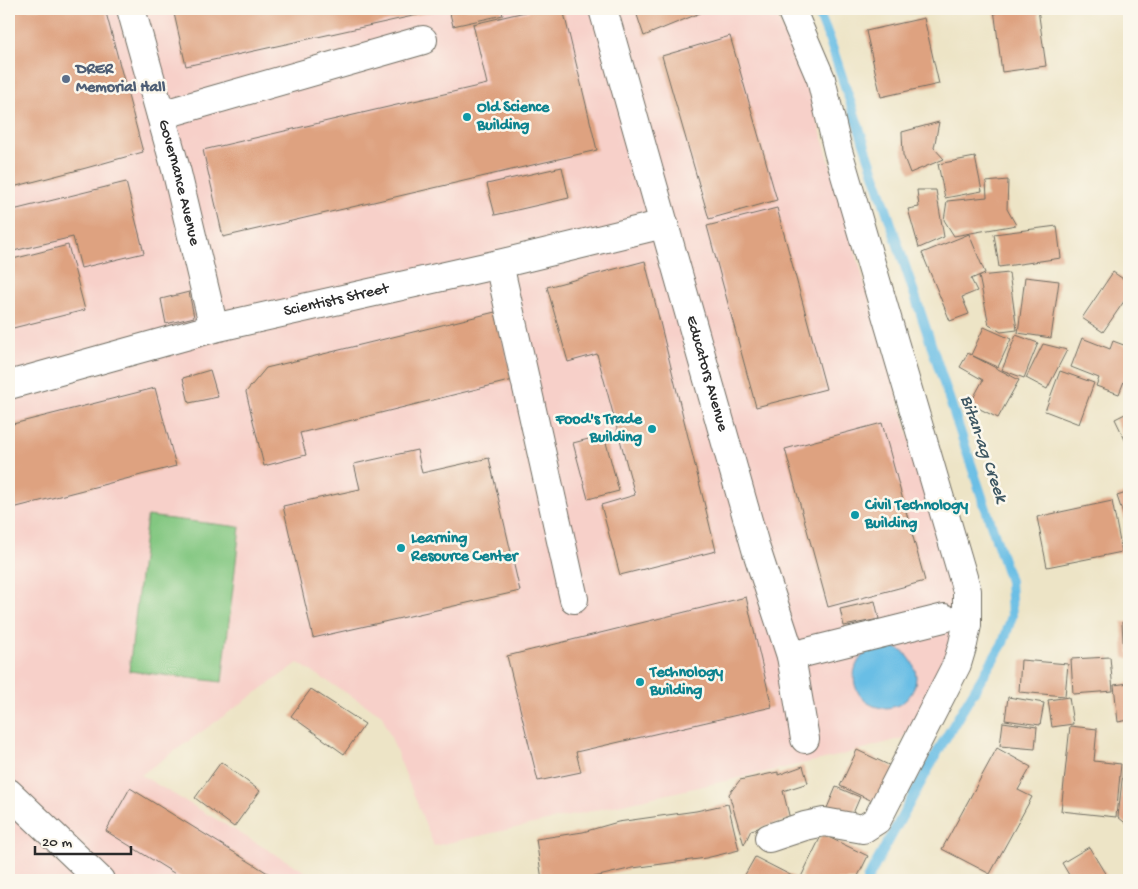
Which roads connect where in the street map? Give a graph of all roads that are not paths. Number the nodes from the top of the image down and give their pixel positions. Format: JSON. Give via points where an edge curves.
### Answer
{"nodes":[{"id":1,"x":131,"y":9,"type":"edge"},
{"id":2,"x":604,"y":9,"type":"edge"},
{"id":3,"x":790,"y":9,"type":"edge"},
{"id":4,"x":423,"y":40,"type":"dead end"},
{"id":5,"x":160,"y":116,"type":"junction"},
{"id":6,"x":664,"y":224,"type":"junction"},
{"id":7,"x":499,"y":264,"type":"junction"},
{"id":8,"x":214,"y":328,"type":"junction"},
{"id":9,"x":9,"y":384,"type":"edge"},
{"id":10,"x":574,"y":598,"type":"dead end"},
{"id":11,"x":944,"y":618,"type":"dead end"},
{"id":12,"x":792,"y":656,"type":"junction"},
{"id":13,"x":805,"y":739,"type":"dead end"},
{"id":14,"x":9,"y":793,"type":"edge"},
{"id":15,"x":769,"y":838,"type":"dead end"},
{"id":16,"x":100,"y":880,"type":"edge"}],
"edges":[{"from":1,"to":5,"type":"street","name":"Governance Avenue"},
{"from":2,"to":6,"type":"street","name":"Educators Avenue"},
{"from":3,"to":15,"type":"street","via":[[821,79],[838,150],[967,591],[967,626],[957,664],[877,820],[863,829],[824,822]]},
{"from":4,"to":5,"type":"street"},
{"from":5,"to":8,"type":"street","name":"Governance Avenue"},
{"from":6,"to":7,"type":"street","name":"Scientists Street"},
{"from":6,"to":12,"type":"street","name":"Educators Avenue","via":[[756,549]]},
{"from":7,"to":8,"type":"street","name":"Scientists Street"},
{"from":7,"to":10,"type":"street"},
{"from":8,"to":9,"type":"street","name":"Scientists Street"},
{"from":11,"to":12,"type":"street"},
{"from":12,"to":13,"type":"street","name":"Educators Avenue"},
{"from":14,"to":16,"type":"street"}]}
